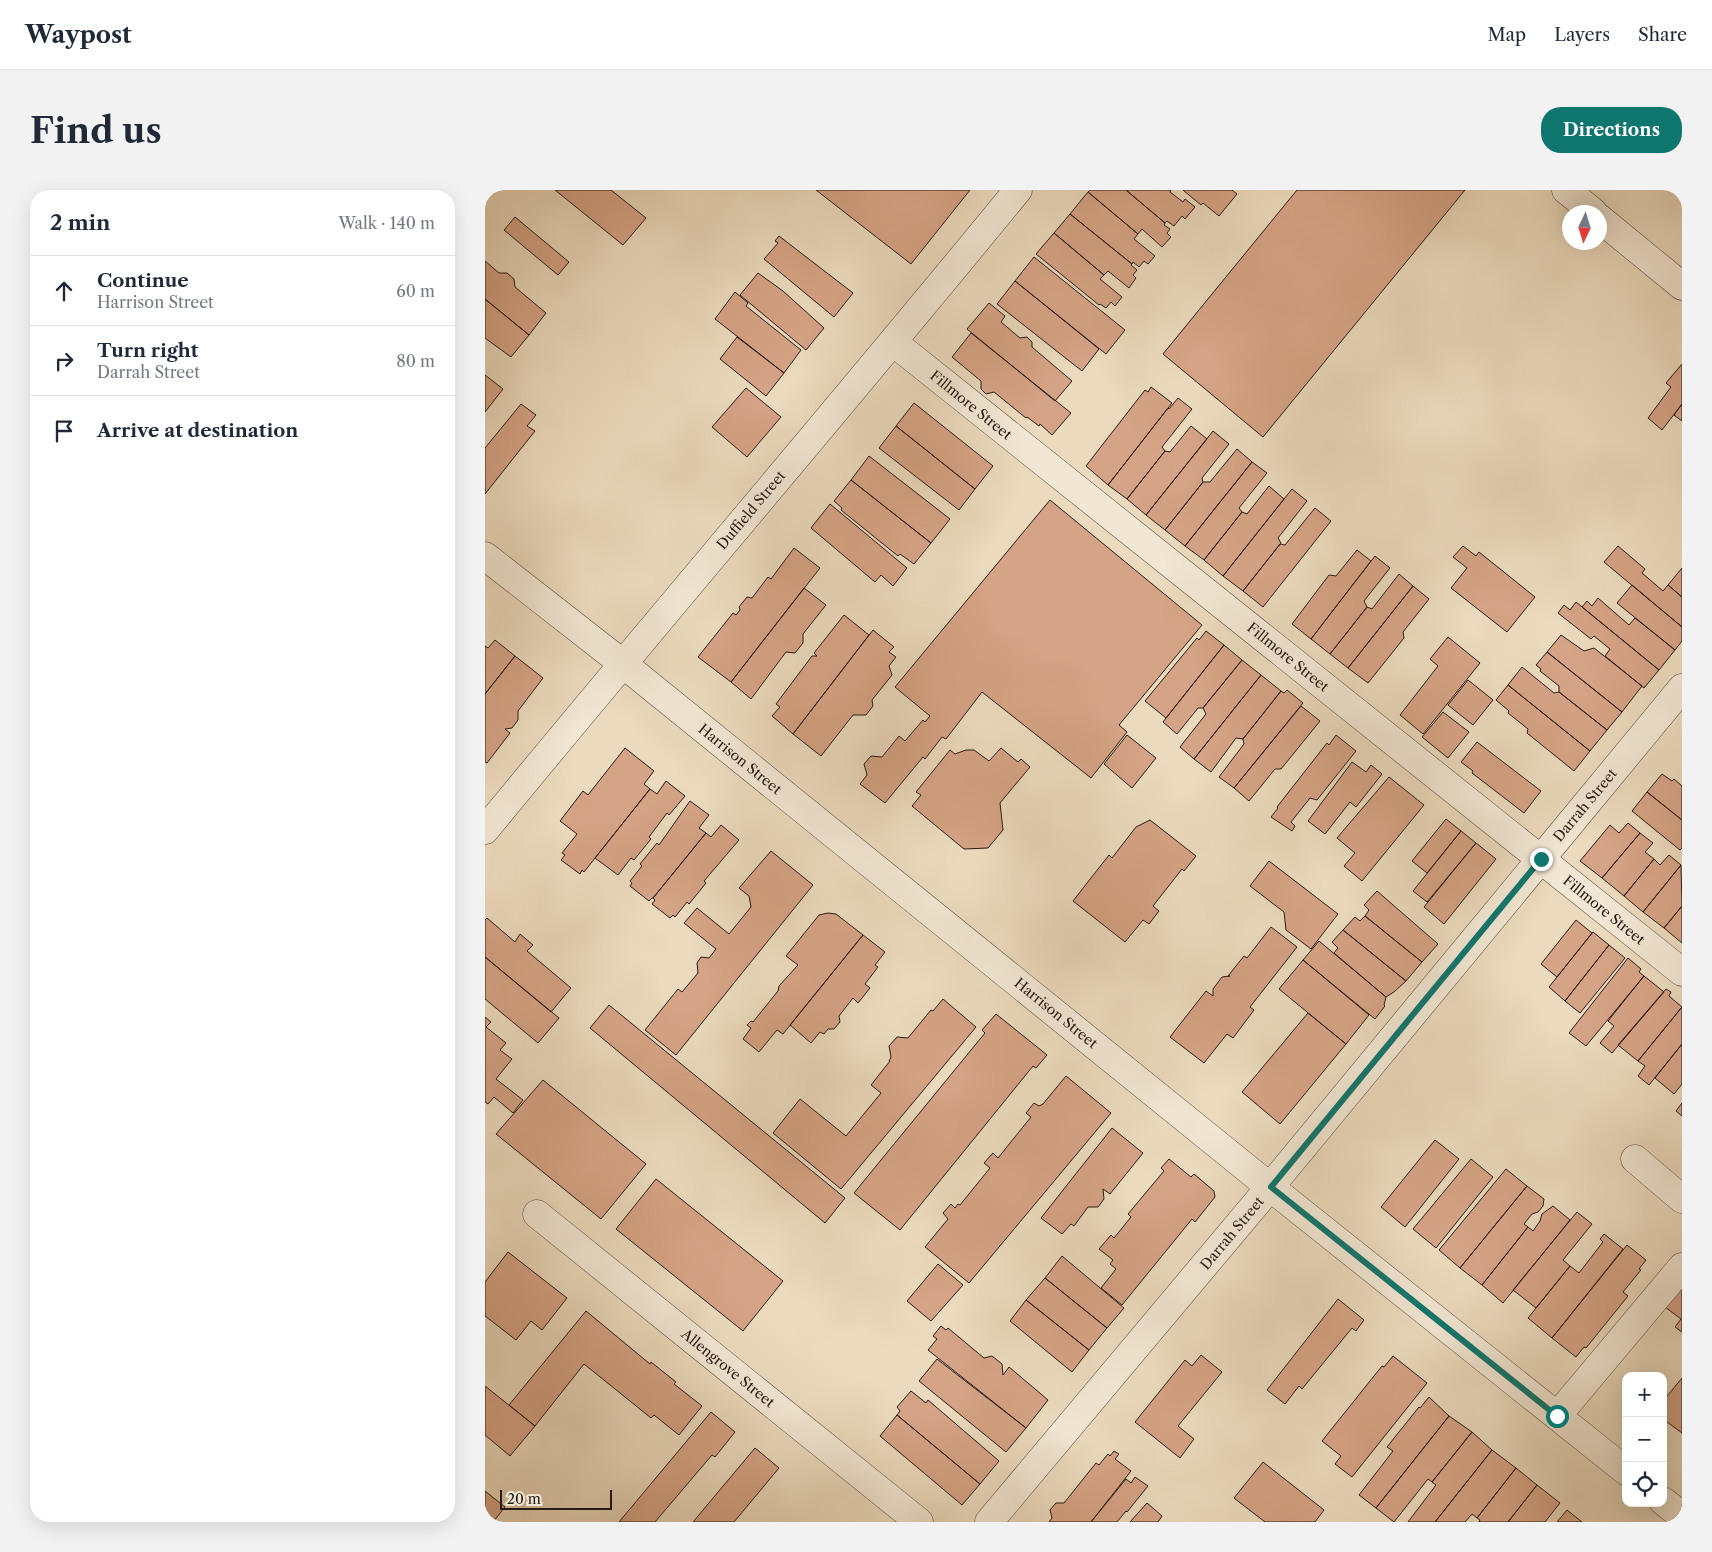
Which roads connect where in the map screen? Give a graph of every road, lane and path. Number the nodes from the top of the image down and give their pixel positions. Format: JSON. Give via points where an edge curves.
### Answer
{"nodes":[{"id":1,"x":1018,"y":190,"type":"edge"},
{"id":2,"x":1566,"y":190,"type":"edge"},
{"id":3,"x":1584,"y":205,"type":"edge"},
{"id":4,"x":1607,"y":225,"type":"edge"},
{"id":5,"x":1682,"y":286,"type":"edge"},
{"id":6,"x":893,"y":342,"type":"junction"},
{"id":7,"x":485,"y":556,"type":"edge"},
{"id":8,"x":622,"y":663,"type":"junction"},
{"id":9,"x":1682,"y":688,"type":"edge"},
{"id":10,"x":485,"y":830,"type":"edge"},
{"id":11,"x":1541,"y":859,"type":"junction"},
{"id":12,"x":1682,"y":972,"type":"edge"},
{"id":13,"x":1635,"y":1159,"type":"dead end"},
{"id":14,"x":1271,"y":1187,"type":"junction"},
{"id":15,"x":1682,"y":1199,"type":"edge"},
{"id":16,"x":537,"y":1214,"type":"dead end"},
{"id":17,"x":1682,"y":1267,"type":"edge"},
{"id":18,"x":1557,"y":1416,"type":"junction"},
{"id":19,"x":1622,"y":1468,"type":"edge"},
{"id":20,"x":1667,"y":1504,"type":"edge"},
{"id":21,"x":1682,"y":1516,"type":"edge"},
{"id":22,"x":919,"y":1522,"type":"edge"},
{"id":23,"x":989,"y":1522,"type":"edge"}],
"edges":[{"from":1,"to":6,"type":"street","name":"Duffield Street"},
{"from":2,"to":3,"type":"street"},
{"from":4,"to":5,"type":"street"},
{"from":6,"to":8,"type":"street","name":"Duffield Street"},
{"from":6,"to":11,"type":"street","name":"Fillmore Street"},
{"from":7,"to":8,"type":"street","name":"Harrison Street"},
{"from":8,"to":10,"type":"street","name":"Duffield Street"},
{"from":8,"to":14,"type":"street","name":"Harrison Street"},
{"from":9,"to":11,"type":"street","name":"Darrah Street"},
{"from":11,"to":12,"type":"street","name":"Fillmore Street"},
{"from":11,"to":14,"type":"street","name":"Darrah Street"},
{"from":13,"to":15,"type":"street"},
{"from":14,"to":18,"type":"street","name":"Harrison Street"},
{"from":14,"to":23,"type":"street","name":"Darrah Street"},
{"from":16,"to":22,"type":"street","name":"Allengrove Street"},
{"from":17,"to":18,"type":"street"},
{"from":18,"to":19,"type":"street","name":"Harrison Street"},
{"from":20,"to":21,"type":"street"}]}
